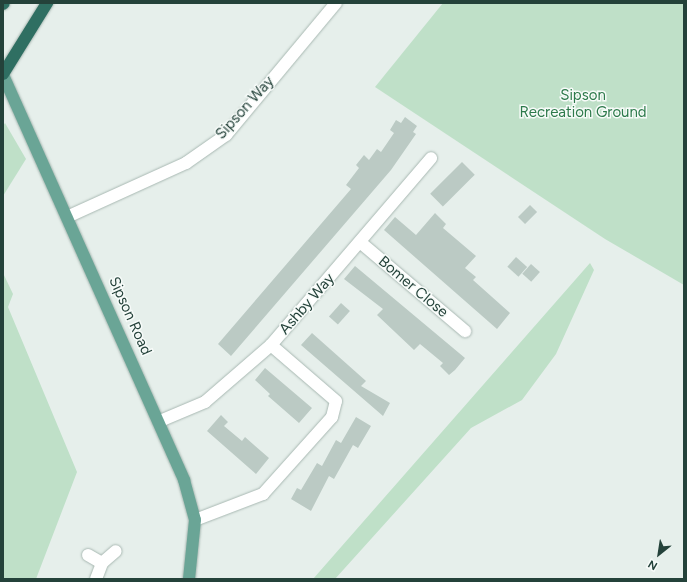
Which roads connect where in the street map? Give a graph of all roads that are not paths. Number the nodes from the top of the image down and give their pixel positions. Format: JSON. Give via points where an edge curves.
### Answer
{"nodes":[{"id":1,"x":47,"y":3,"type":"edge"},
{"id":2,"x":336,"y":3,"type":"edge"},
{"id":3,"x":3,"y":74,"type":"edge"},
{"id":4,"x":431,"y":158,"type":"dead end"},
{"id":5,"x":67,"y":217,"type":"junction"},
{"id":6,"x":360,"y":242,"type":"junction"},
{"id":7,"x":466,"y":331,"type":"dead end"},
{"id":8,"x":271,"y":345,"type":"junction"},
{"id":9,"x":160,"y":421,"type":"junction"},
{"id":10,"x":195,"y":520,"type":"junction"},
{"id":11,"x":116,"y":551,"type":"dead end"},
{"id":12,"x":88,"y":555,"type":"dead end"},
{"id":13,"x":102,"y":563,"type":"junction"},
{"id":14,"x":96,"y":579,"type":"edge"},
{"id":15,"x":189,"y":579,"type":"edge"}],
"edges":[{"from":1,"to":3,"type":"highway"},
{"from":2,"to":5,"type":"street","name":"Sipson Way","via":[[226,134],[186,163]]},
{"from":3,"to":5,"type":"main road","name":"Sipson Road"},
{"from":4,"to":6,"type":"street","name":"Ashby Way"},
{"from":5,"to":9,"type":"main road","name":"Sipson Road"},
{"from":6,"to":7,"type":"street","name":"Bomer Close"},
{"from":6,"to":8,"type":"street","name":"Ashby Way"},
{"from":8,"to":9,"type":"street","name":"Ashby Way","via":[[205,402]]},
{"from":8,"to":10,"type":"street","via":[[336,401],[332,417],[263,494]]},
{"from":9,"to":10,"type":"main road","name":"Sipson Road","via":[[184,480]]},
{"from":10,"to":15,"type":"main road","name":"Sipson Road"},
{"from":11,"to":13,"type":"street"},
{"from":12,"to":13,"type":"street"},
{"from":13,"to":14,"type":"street"}]}
